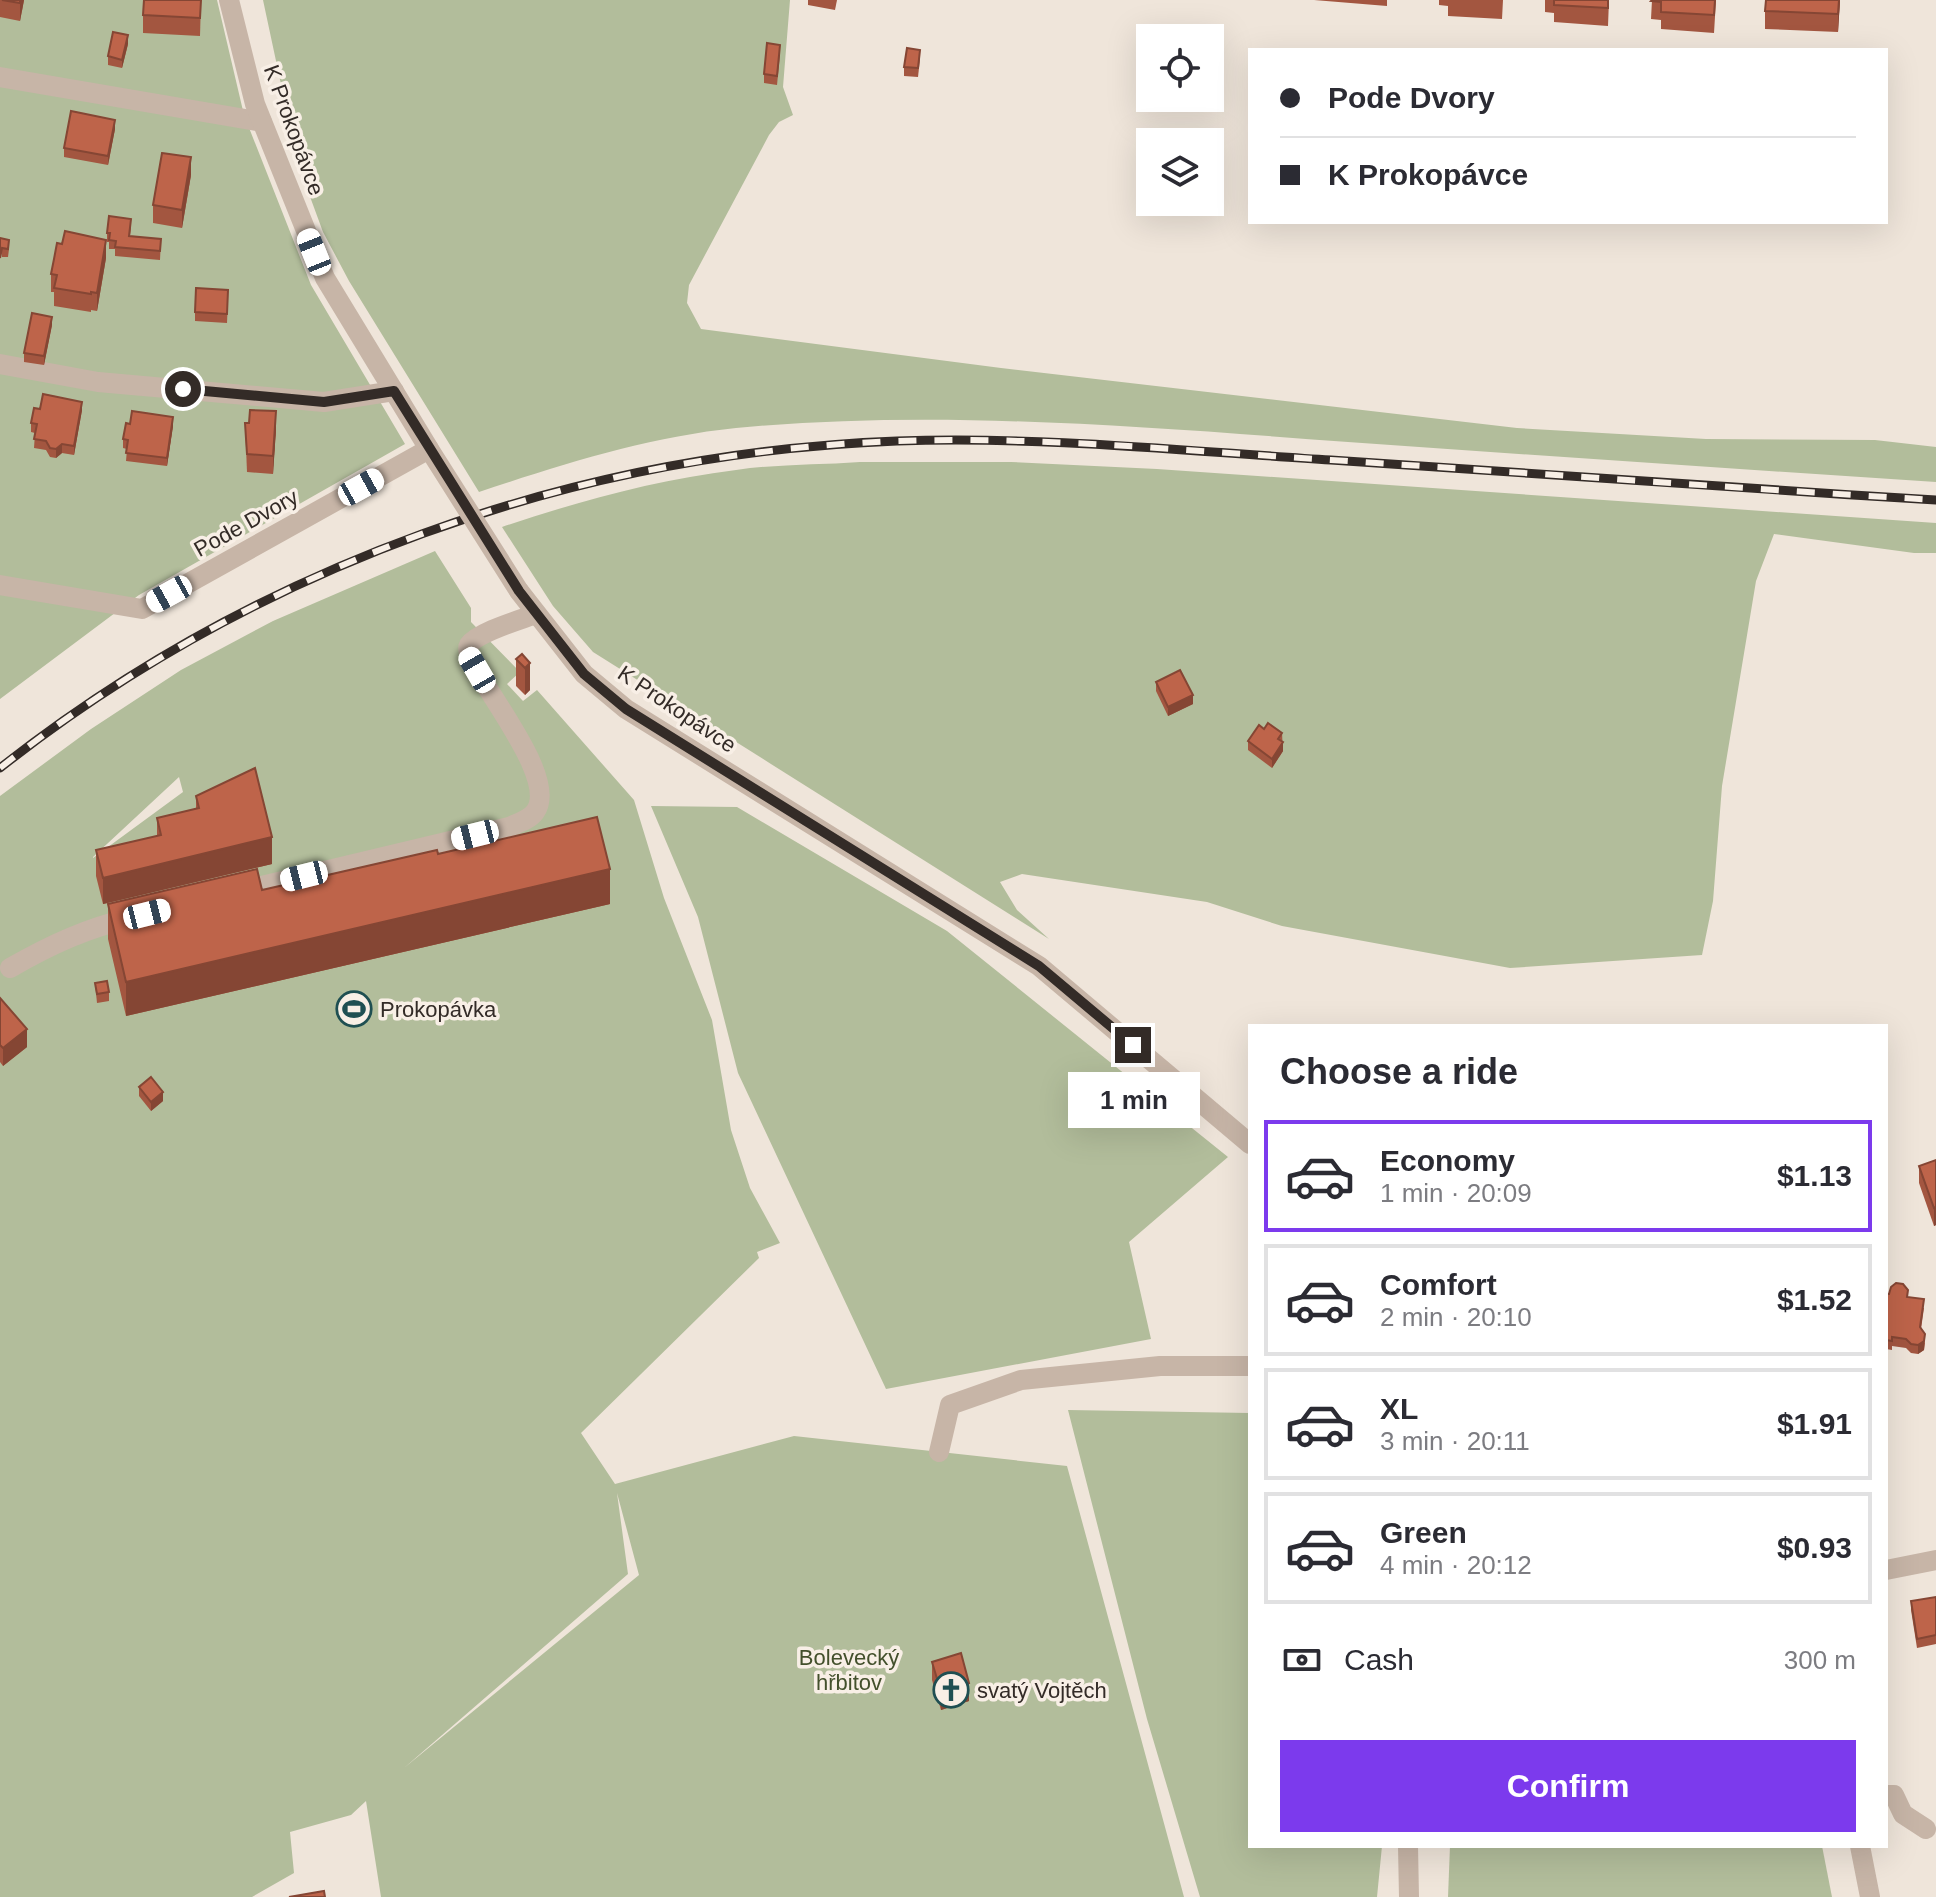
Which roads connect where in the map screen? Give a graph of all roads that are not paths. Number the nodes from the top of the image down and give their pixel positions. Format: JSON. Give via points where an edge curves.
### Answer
{"nodes":[{"id":1,"x":229,"y":0,"type":"edge"},
{"id":2,"x":0,"y":77,"type":"edge"},
{"id":3,"x":262,"y":122,"type":"junction"},
{"id":4,"x":0,"y":364,"type":"edge"},
{"id":5,"x":394,"y":391,"type":"junction"},
{"id":6,"x":422,"y":453,"type":"junction"},
{"id":7,"x":0,"y":585,"type":"edge"},
{"id":8,"x":536,"y":614,"type":"junction"},
{"id":9,"x":210,"y":899,"type":"edge"},
{"id":10,"x":151,"y":913,"type":"edge"},
{"id":11,"x":10,"y":968,"type":"dead end"},
{"id":12,"x":1248,"y":1142,"type":"edge"},
{"id":13,"x":1248,"y":1366,"type":"edge"},
{"id":14,"x":939,"y":1452,"type":"dead end"},
{"id":15,"x":1936,"y":1560,"type":"edge"},
{"id":16,"x":1888,"y":1570,"type":"edge"},
{"id":17,"x":1888,"y":1795,"type":"edge"},
{"id":18,"x":1926,"y":1829,"type":"dead end"},
{"id":19,"x":1408,"y":1848,"type":"edge"},
{"id":20,"x":1860,"y":1848,"type":"edge"},
{"id":21,"x":1409,"y":1897,"type":"edge"},
{"id":22,"x":1870,"y":1897,"type":"edge"}],
"edges":[{"from":1,"to":3,"type":"street","name":"K Prokopávce"},
{"from":2,"to":3,"type":"street"},
{"from":3,"to":5,"type":"street","name":"K Prokopávce","via":[[325,278]]},
{"from":4,"to":5,"type":"street","via":[[98,382],[324,402]]},
{"from":5,"to":6,"type":"street","name":"K Prokopávce"},
{"from":6,"to":7,"type":"street","name":"Pode Dvory","via":[[142,609]]},
{"from":6,"to":8,"type":"street","name":"K Prokopávce","bridge":true},
{"from":8,"to":9,"type":"street","via":[[484,634],[468,649],[520,739],[537,784],[540,800],[535,812],[509,827]]},
{"from":8,"to":12,"type":"street","name":"K Prokopávce","via":[[584,674],[626,709],[1039,966]]},
{"from":10,"to":11,"type":"street","via":[[93,927]]},
{"from":13,"to":14,"type":"street","via":[[1160,1366],[1021,1380],[950,1405]]},
{"from":15,"to":16,"type":"street"},
{"from":17,"to":18,"type":"street","via":[[1894,1795],[1903,1814]]},
{"from":19,"to":21,"type":"street"},
{"from":20,"to":22,"type":"street"}]}
